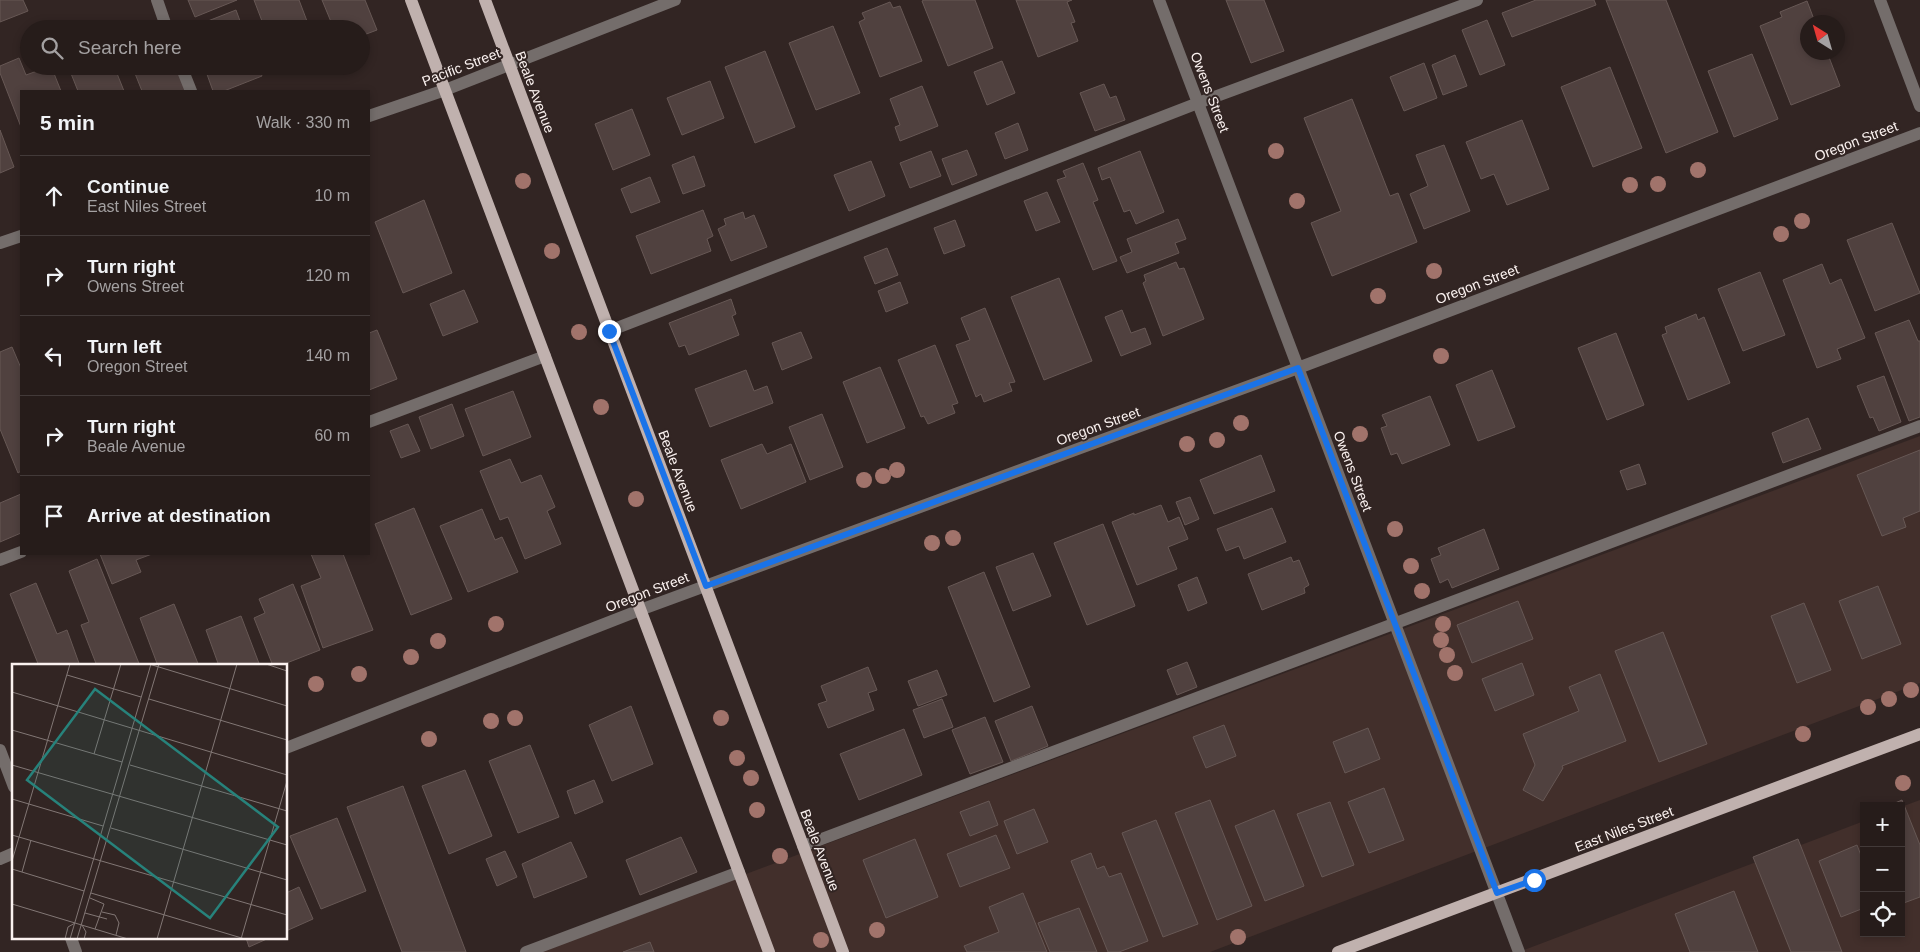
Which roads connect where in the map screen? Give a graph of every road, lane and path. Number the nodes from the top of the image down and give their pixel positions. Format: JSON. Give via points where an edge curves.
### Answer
{"nodes":[{"id":1,"x":157,"y":0,"type":"edge"},
{"id":2,"x":411,"y":0,"type":"edge"},
{"id":3,"x":485,"y":0,"type":"edge"},
{"id":4,"x":675,"y":0,"type":"edge"},
{"id":5,"x":1159,"y":0,"type":"edge"},
{"id":6,"x":1477,"y":0,"type":"edge"},
{"id":7,"x":1880,"y":0,"type":"edge"},
{"id":8,"x":165,"y":20,"type":"edge"},
{"id":9,"x":509,"y":65,"type":"junction"},
{"id":10,"x":185,"y":75,"type":"edge"},
{"id":11,"x":191,"y":90,"type":"edge"},
{"id":12,"x":445,"y":90,"type":"junction"},
{"id":13,"x":1198,"y":103,"type":"junction"},
{"id":14,"x":1920,"y":106,"type":"edge"},
{"id":15,"x":370,"y":116,"type":"edge"},
{"id":16,"x":1920,"y":133,"type":"edge"},
{"id":17,"x":20,"y":236,"type":"edge"},
{"id":18,"x":0,"y":243,"type":"edge"},
{"id":19,"x":609,"y":331,"type":"junction"},
{"id":20,"x":545,"y":356,"type":"junction"},
{"id":21,"x":1298,"y":368,"type":"junction"},
{"id":22,"x":370,"y":422,"type":"edge"},
{"id":23,"x":1920,"y":426,"type":"edge"},
{"id":24,"x":20,"y":552,"type":"edge"},
{"id":25,"x":0,"y":560,"type":"edge"},
{"id":26,"x":706,"y":586,"type":"junction"},
{"id":27,"x":640,"y":610,"type":"junction"},
{"id":28,"x":1395,"y":624,"type":"junction"},
{"id":29,"x":1920,"y":734,"type":"edge"},
{"id":30,"x":288,"y":747,"type":"edge"},
{"id":31,"x":0,"y":750,"type":"edge"},
{"id":32,"x":12,"y":782,"type":"edge"},
{"id":33,"x":803,"y":846,"type":"junction"},
{"id":34,"x":12,"y":854,"type":"edge"},
{"id":35,"x":0,"y":858,"type":"edge"},
{"id":36,"x":738,"y":872,"type":"junction"},
{"id":37,"x":1497,"y":893,"type":"junction"},
{"id":38,"x":72,"y":940,"type":"edge"},
{"id":39,"x":76,"y":952,"type":"edge"},
{"id":40,"x":526,"y":952,"type":"edge"},
{"id":41,"x":769,"y":952,"type":"edge"},
{"id":42,"x":843,"y":952,"type":"edge"},
{"id":43,"x":1338,"y":952,"type":"edge"},
{"id":44,"x":1520,"y":952,"type":"edge"}],
"edges":[{"from":1,"to":8,"type":"street"},
{"from":2,"to":12,"type":"main road"},
{"from":3,"to":9,"type":"main road","name":"Beale Avenue"},
{"from":4,"to":9,"type":"street","name":"Pacific Street"},
{"from":5,"to":13,"type":"street","name":"Owens Street"},
{"from":6,"to":13,"type":"street"},
{"from":7,"to":14,"type":"street"},
{"from":9,"to":12,"type":"street","name":"Pacific Street"},
{"from":9,"to":19,"type":"main road","name":"Beale Avenue"},
{"from":10,"to":11,"type":"street"},
{"from":12,"to":15,"type":"street","name":"Pacific Street"},
{"from":12,"to":20,"type":"main road"},
{"from":13,"to":19,"type":"street"},
{"from":13,"to":21,"type":"street","name":"Owens Street"},
{"from":16,"to":21,"type":"street","name":"Oregon Street"},
{"from":17,"to":18,"type":"street"},
{"from":19,"to":26,"type":"main road","name":"Beale Avenue"},
{"from":20,"to":22,"type":"street"},
{"from":20,"to":27,"type":"main road"},
{"from":21,"to":26,"type":"street","name":"Oregon Street"},
{"from":21,"to":28,"type":"street","name":"Owens Street"},
{"from":23,"to":28,"type":"street"},
{"from":24,"to":25,"type":"street"},
{"from":26,"to":27,"type":"street","name":"Oregon Street"},
{"from":26,"to":33,"type":"main road","name":"Beale Avenue"},
{"from":27,"to":30,"type":"street","name":"Oregon Street"},
{"from":27,"to":36,"type":"main road"},
{"from":28,"to":33,"type":"street"},
{"from":28,"to":37,"type":"street","name":"Owens Street"},
{"from":29,"to":37,"type":"main road","name":"East Niles Street"},
{"from":31,"to":32,"type":"street"},
{"from":33,"to":42,"type":"main road","name":"Beale Avenue"},
{"from":34,"to":35,"type":"street"},
{"from":36,"to":40,"type":"street"},
{"from":36,"to":41,"type":"main road"},
{"from":37,"to":43,"type":"main road","name":"East Niles Street"},
{"from":37,"to":44,"type":"street","name":"Owens Street"},
{"from":38,"to":39,"type":"street"}]}
